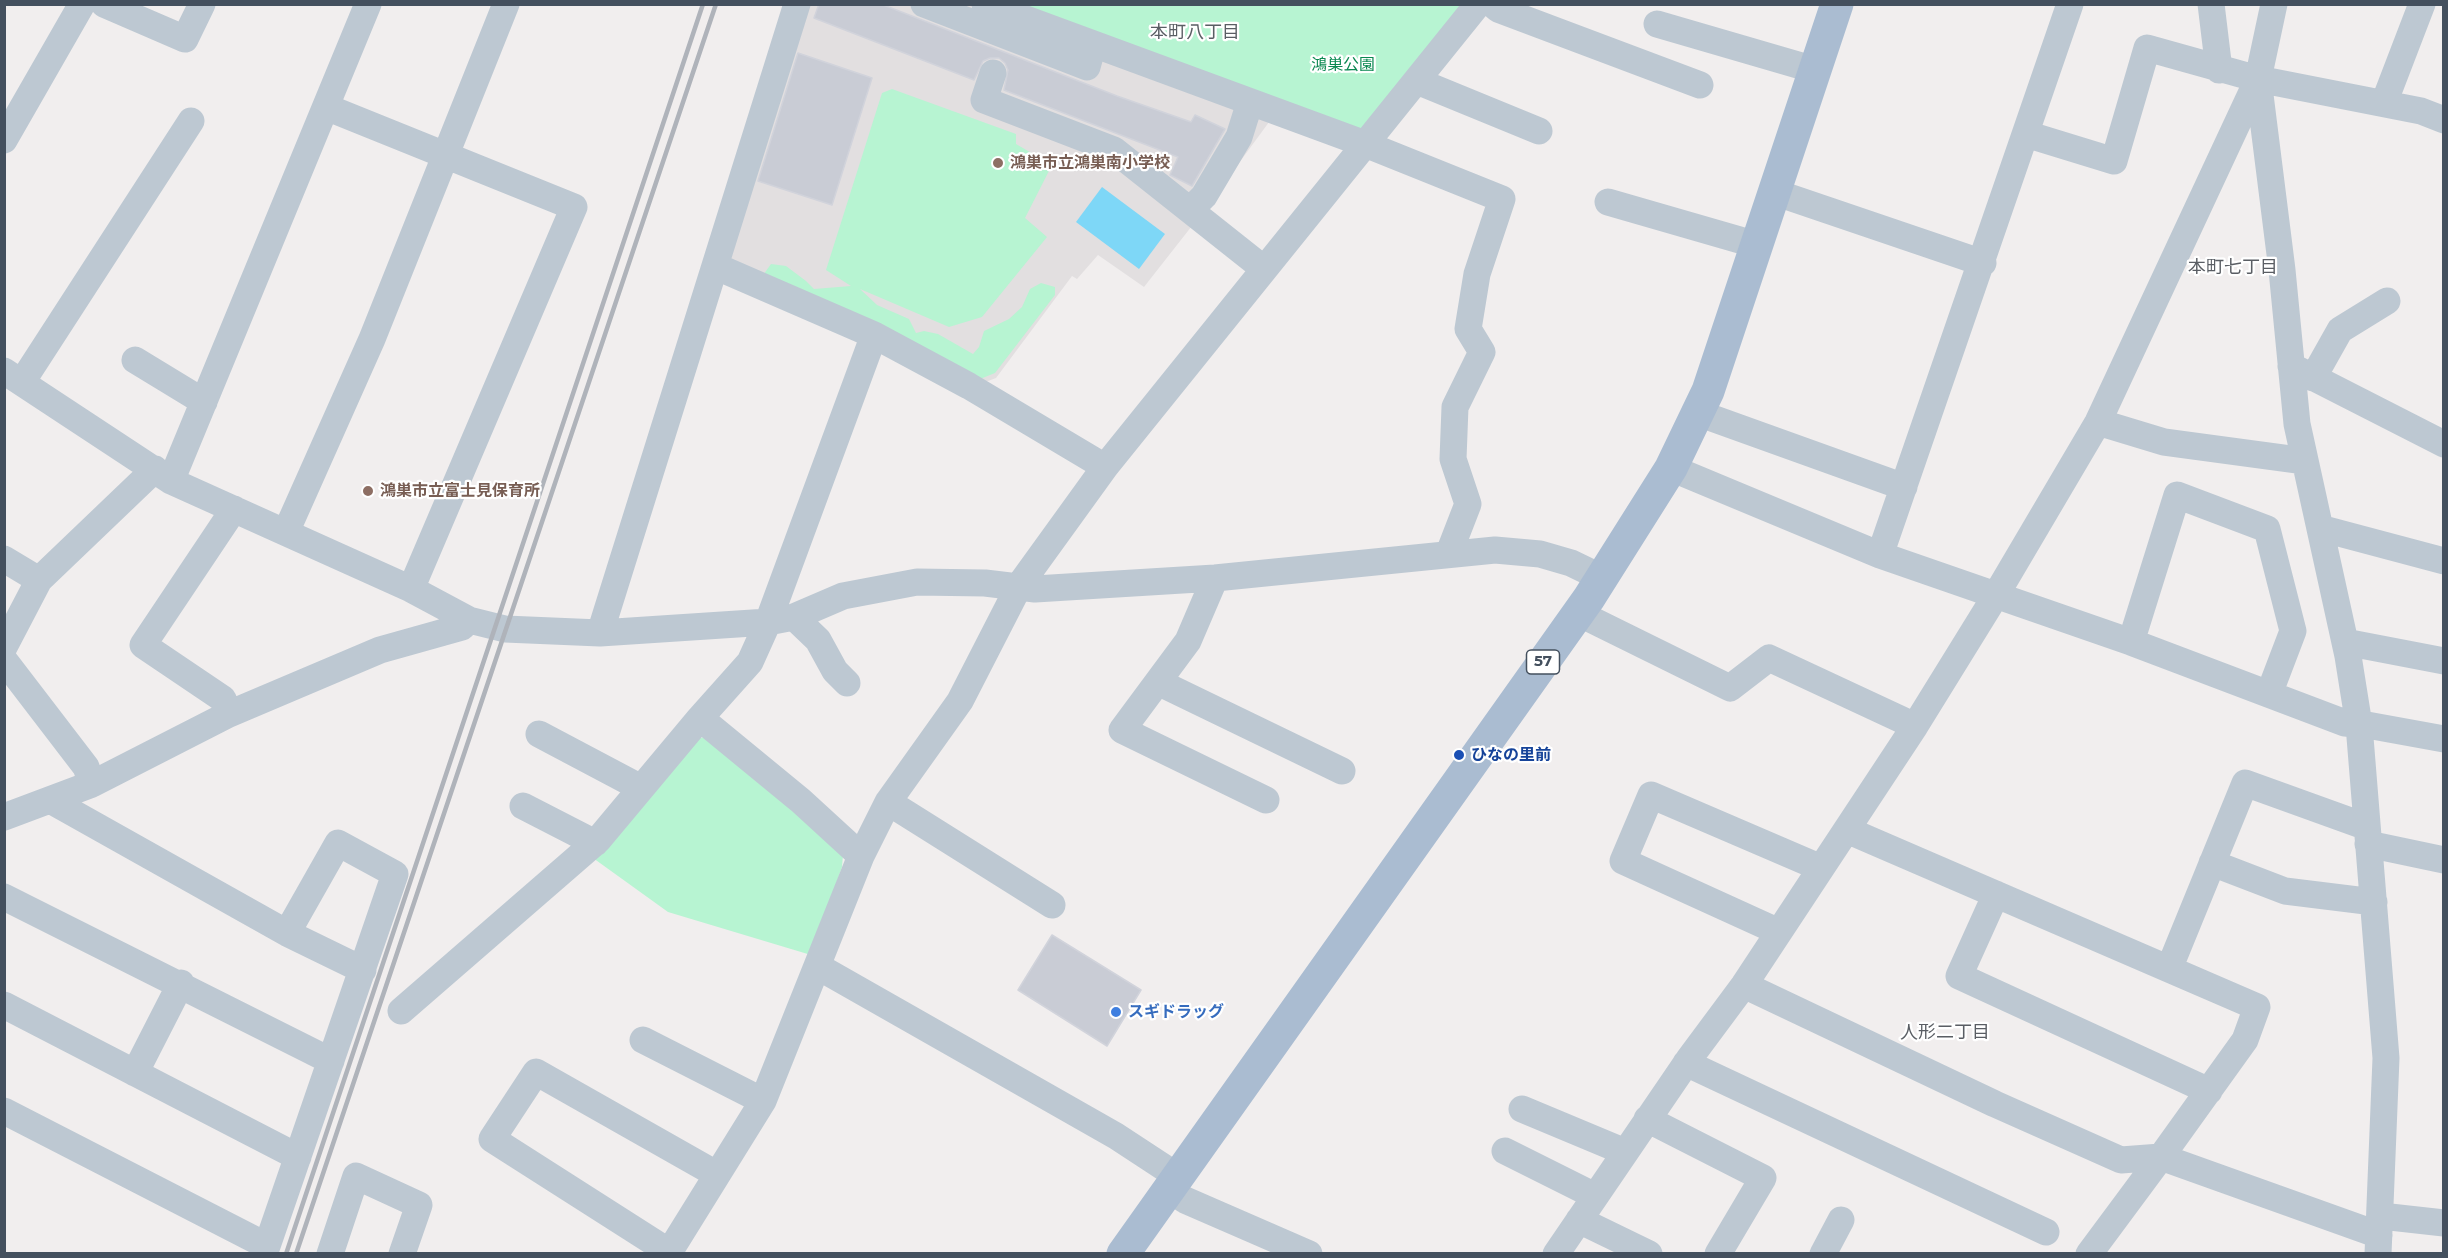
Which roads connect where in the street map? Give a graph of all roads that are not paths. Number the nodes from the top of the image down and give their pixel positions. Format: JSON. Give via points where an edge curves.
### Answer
{"nodes":[{"id":1,"x":82,"y":4,"type":"edge"},
{"id":2,"x":104,"y":4,"type":"edge"},
{"id":3,"x":202,"y":4,"type":"edge"},
{"id":4,"x":368,"y":4,"type":"edge"},
{"id":5,"x":506,"y":4,"type":"edge"},
{"id":6,"x":797,"y":4,"type":"edge"},
{"id":7,"x":924,"y":4,"type":"edge"},
{"id":8,"x":985,"y":4,"type":"edge"},
{"id":9,"x":1478,"y":4,"type":"edge"},
{"id":10,"x":1492,"y":4,"type":"edge"},
{"id":11,"x":1837,"y":4,"type":"edge"},
{"id":12,"x":2070,"y":4,"type":"edge"},
{"id":13,"x":2211,"y":4,"type":"edge"},
{"id":14,"x":2274,"y":4,"type":"edge"},
{"id":15,"x":2422,"y":4,"type":"edge"},
{"id":16,"x":1657,"y":24,"type":"dead end"},
{"id":17,"x":1093,"y":45,"type":"junction"},
{"id":18,"x":1815,"y":70,"type":"junction"},
{"id":19,"x":2219,"y":70,"type":"junction"},
{"id":20,"x":993,"y":73,"type":"dead end"},
{"id":21,"x":2258,"y":80,"type":"junction"},
{"id":22,"x":1418,"y":81,"type":"junction"},
{"id":23,"x":1700,"y":86,"type":"dead end"},
{"id":24,"x":1250,"y":102,"type":"junction"},
{"id":25,"x":2384,"y":103,"type":"junction"},
{"id":26,"x":326,"y":107,"type":"junction"},
{"id":27,"x":2444,"y":120,"type":"edge"},
{"id":28,"x":191,"y":122,"type":"dead end"},
{"id":29,"x":1539,"y":131,"type":"dead end"},
{"id":30,"x":2026,"y":134,"type":"junction"},
{"id":31,"x":4,"y":140,"type":"edge"},
{"id":32,"x":1365,"y":144,"type":"junction"},
{"id":33,"x":446,"y":156,"type":"junction"},
{"id":34,"x":1774,"y":192,"type":"junction"},
{"id":35,"x":1608,"y":202,"type":"dead end"},
{"id":36,"x":1190,"y":210,"type":"junction"},
{"id":37,"x":1757,"y":245,"type":"junction"},
{"id":38,"x":1983,"y":263,"type":"junction"},
{"id":39,"x":715,"y":266,"type":"junction"},
{"id":40,"x":1264,"y":269,"type":"junction"},
{"id":41,"x":2386,"y":302,"type":"dead end"},
{"id":42,"x":874,"y":335,"type":"junction"},
{"id":43,"x":135,"y":360,"type":"dead end"},
{"id":44,"x":2302,"y":372,"type":"junction"},
{"id":45,"x":13,"y":376,"type":"edge"},
{"id":46,"x":204,"y":402,"type":"junction"},
{"id":47,"x":1698,"y":413,"type":"junction"},
{"id":48,"x":2098,"y":422,"type":"junction"},
{"id":49,"x":2444,"y":444,"type":"edge"},
{"id":50,"x":2305,"y":461,"type":"junction"},
{"id":51,"x":1105,"y":467,"type":"junction"},
{"id":52,"x":1671,"y":468,"type":"junction"},
{"id":53,"x":163,"y":475,"type":"junction"},
{"id":54,"x":1904,"y":487,"type":"junction"},
{"id":55,"x":234,"y":510,"type":"junction"},
{"id":56,"x":2320,"y":528,"type":"junction"},
{"id":57,"x":286,"y":532,"type":"junction"},
{"id":58,"x":1449,"y":553,"type":"junction"},
{"id":59,"x":1880,"y":555,"type":"junction"},
{"id":60,"x":4,"y":559,"type":"edge"},
{"id":61,"x":2444,"y":561,"type":"edge"},
{"id":62,"x":1215,"y":578,"type":"junction"},
{"id":63,"x":1602,"y":578,"type":"junction"},
{"id":64,"x":39,"y":580,"type":"junction"},
{"id":65,"x":1019,"y":586,"type":"junction"},
{"id":66,"x":411,"y":589,"type":"junction"},
{"id":67,"x":1996,"y":595,"type":"junction"},
{"id":68,"x":1578,"y":612,"type":"junction"},
{"id":69,"x":469,"y":620,"type":"junction"},
{"id":70,"x":781,"y":620,"type":"junction"},
{"id":71,"x":600,"y":633,"type":"junction"},
{"id":72,"x":2131,"y":642,"type":"junction"},
{"id":73,"x":2345,"y":642,"type":"junction"},
{"id":74,"x":4,"y":647,"type":"edge"},
{"id":75,"x":4,"y":660,"type":"edge"},
{"id":76,"x":2444,"y":661,"type":"edge"},
{"id":77,"x":1158,"y":682,"type":"junction"},
{"id":78,"x":847,"y":683,"type":"dead end"},
{"id":79,"x":2269,"y":694,"type":"junction"},
{"id":80,"x":229,"y":714,"type":"junction"},
{"id":81,"x":700,"y":718,"type":"junction"},
{"id":82,"x":2359,"y":725,"type":"junction"},
{"id":83,"x":1915,"y":726,"type":"junction"},
{"id":84,"x":539,"y":734,"type":"dead end"},
{"id":85,"x":2444,"y":739,"type":"edge"},
{"id":86,"x":1342,"y":771,"type":"dead end"},
{"id":87,"x":92,"y":784,"type":"junction"},
{"id":88,"x":641,"y":788,"type":"junction"},
{"id":89,"x":50,"y":800,"type":"junction"},
{"id":90,"x":1266,"y":800,"type":"dead end"},
{"id":91,"x":888,"y":802,"type":"junction"},
{"id":92,"x":523,"y":806,"type":"dead end"},
{"id":93,"x":4,"y":816,"type":"edge"},
{"id":94,"x":1847,"y":830,"type":"junction"},
{"id":95,"x":2367,"y":836,"type":"junction"},
{"id":96,"x":595,"y":843,"type":"junction"},
{"id":97,"x":861,"y":855,"type":"junction"},
{"id":98,"x":2444,"y":860,"type":"edge"},
{"id":99,"x":2212,"y":863,"type":"junction"},
{"id":100,"x":1821,"y":868,"type":"junction"},
{"id":101,"x":1996,"y":894,"type":"junction"},
{"id":102,"x":4,"y":897,"type":"edge"},
{"id":103,"x":2374,"y":902,"type":"junction"},
{"id":104,"x":1052,"y":905,"type":"dead end"},
{"id":105,"x":1779,"y":932,"type":"junction"},
{"id":106,"x":287,"y":933,"type":"junction"},
{"id":107,"x":817,"y":966,"type":"junction"},
{"id":108,"x":2169,"y":969,"type":"junction"},
{"id":109,"x":363,"y":970,"type":"junction"},
{"id":110,"x":180,"y":983,"type":"junction"},
{"id":111,"x":1744,"y":985,"type":"junction"},
{"id":112,"x":4,"y":1005,"type":"edge"},
{"id":113,"x":401,"y":1011,"type":"dead end"},
{"id":114,"x":644,"y":1040,"type":"dead end"},
{"id":115,"x":331,"y":1061,"type":"junction"},
{"id":116,"x":1686,"y":1063,"type":"junction"},
{"id":117,"x":135,"y":1072,"type":"junction"},
{"id":118,"x":2209,"y":1090,"type":"junction"},
{"id":119,"x":763,"y":1101,"type":"junction"},
{"id":120,"x":1522,"y":1109,"type":"dead end"},
{"id":121,"x":4,"y":1111,"type":"edge"},
{"id":122,"x":1647,"y":1119,"type":"junction"},
{"id":123,"x":1505,"y":1151,"type":"dead end"},
{"id":124,"x":1625,"y":1152,"type":"junction"},
{"id":125,"x":298,"y":1157,"type":"junction"},
{"id":126,"x":2161,"y":1157,"type":"junction"},
{"id":127,"x":716,"y":1174,"type":"junction"},
{"id":128,"x":1172,"y":1182,"type":"junction"},
{"id":129,"x":1595,"y":1196,"type":"junction"},
{"id":130,"x":1579,"y":1220,"type":"junction"},
{"id":131,"x":1841,"y":1220,"type":"dead end"},
{"id":132,"x":2444,"y":1223,"type":"edge"},
{"id":133,"x":2046,"y":1232,"type":"dead end"},
{"id":134,"x":2379,"y":1235,"type":"edge"},
{"id":135,"x":668,"y":1253,"type":"edge"},
{"id":136,"x":330,"y":1254,"type":"edge"},
{"id":137,"x":402,"y":1254,"type":"edge"},
{"id":138,"x":1123,"y":1254,"type":"edge"},
{"id":139,"x":1309,"y":1254,"type":"edge"},
{"id":140,"x":1556,"y":1254,"type":"edge"},
{"id":141,"x":1649,"y":1254,"type":"edge"},
{"id":142,"x":1718,"y":1254,"type":"edge"},
{"id":143,"x":1823,"y":1254,"type":"edge"},
{"id":144,"x":2089,"y":1254,"type":"edge"}],
"edges":[{"from":1,"to":31,"type":"street"},
{"from":2,"to":3,"type":"street","via":[[184,39]]},
{"from":4,"to":26,"type":"street"},
{"from":5,"to":33,"type":"street"},
{"from":6,"to":39,"type":"street"},
{"from":7,"to":17,"type":"street","via":[[1087,67]]},
{"from":8,"to":17,"type":"street"},
{"from":9,"to":22,"type":"street"},
{"from":10,"to":23,"type":"street"},
{"from":11,"to":18,"type":"main road","number":"57"},
{"from":12,"to":30,"type":"street"},
{"from":13,"to":19,"type":"street"},
{"from":14,"to":21,"type":"street"},
{"from":15,"to":25,"type":"street"},
{"from":16,"to":18,"type":"street"},
{"from":17,"to":24,"type":"street"},
{"from":18,"to":34,"type":"main road","number":"57"},
{"from":19,"to":21,"type":"street"},
{"from":19,"to":30,"type":"street","via":[[2147,48],[2114,161]]},
{"from":20,"to":36,"type":"street","via":[[984,100],[1114,150]]},
{"from":21,"to":25,"type":"street"},
{"from":21,"to":44,"type":"street"},
{"from":21,"to":48,"type":"street"},
{"from":22,"to":29,"type":"street"},
{"from":22,"to":32,"type":"street"},
{"from":24,"to":32,"type":"street"},
{"from":24,"to":36,"type":"street","via":[[1239,137],[1204,196]]},
{"from":25,"to":27,"type":"street"},
{"from":26,"to":33,"type":"street"},
{"from":26,"to":46,"type":"street"},
{"from":28,"to":45,"type":"street"},
{"from":30,"to":38,"type":"street"},
{"from":32,"to":40,"type":"street"},
{"from":32,"to":58,"type":"street","via":[[1502,199],[1477,274],[1468,329],[1482,352],[1455,408],[1453,459],[1468,504]]},
{"from":33,"to":57,"type":"street","via":[[372,339]]},
{"from":33,"to":66,"type":"street","via":[[574,207]]},
{"from":34,"to":37,"type":"main road","number":"57"},
{"from":34,"to":38,"type":"street"},
{"from":35,"to":37,"type":"street"},
{"from":36,"to":40,"type":"street"},
{"from":37,"to":47,"type":"main road","number":"57"},
{"from":38,"to":54,"type":"street"},
{"from":39,"to":42,"type":"street"},
{"from":39,"to":71,"type":"street"},
{"from":40,"to":51,"type":"street"},
{"from":41,"to":44,"type":"street","via":[[2340,330]]},
{"from":42,"to":51,"type":"street"},
{"from":42,"to":70,"type":"street"},
{"from":43,"to":46,"type":"street"},
{"from":44,"to":49,"type":"street"},
{"from":44,"to":50,"type":"street","via":[[2297,424]]},
{"from":45,"to":53,"type":"street"},
{"from":46,"to":53,"type":"street"},
{"from":47,"to":52,"type":"main road","number":"57"},
{"from":47,"to":54,"type":"street"},
{"from":48,"to":50,"type":"street","via":[[2164,442]]},
{"from":48,"to":67,"type":"street"},
{"from":50,"to":56,"type":"street"},
{"from":51,"to":65,"type":"street"},
{"from":52,"to":59,"type":"street"},
{"from":52,"to":63,"type":"main road","number":"57"},
{"from":53,"to":55,"type":"street"},
{"from":53,"to":64,"type":"street"},
{"from":54,"to":59,"type":"street"},
{"from":55,"to":57,"type":"street"},
{"from":55,"to":80,"type":"street","via":[[143,645],[223,699]]},
{"from":56,"to":61,"type":"street"},
{"from":56,"to":73,"type":"street"},
{"from":57,"to":66,"type":"street"},
{"from":58,"to":62,"type":"street"},
{"from":58,"to":63,"type":"street","via":[[1495,550],[1540,554]]},
{"from":59,"to":67,"type":"street"},
{"from":60,"to":64,"type":"street"},
{"from":62,"to":65,"type":"street","via":[[1035,589]]},
{"from":62,"to":77,"type":"street","via":[[1188,641]]},
{"from":63,"to":68,"type":"main road","number":"57"},
{"from":64,"to":74,"type":"street"},
{"from":65,"to":70,"type":"street","via":[[917,582],[843,596]]},
{"from":65,"to":91,"type":"street","via":[[960,701]]},
{"from":66,"to":69,"type":"street"},
{"from":67,"to":72,"type":"street"},
{"from":67,"to":83,"type":"street"},
{"from":68,"to":83,"type":"street","via":[[1730,688],[1769,658]]},
{"from":68,"to":128,"type":"main road","number":"57"},
{"from":69,"to":71,"type":"street","via":[[505,629]]},
{"from":69,"to":80,"type":"street","via":[[462,627],[380,650]]},
{"from":70,"to":71,"type":"street"},
{"from":70,"to":78,"type":"street","via":[[818,640],[835,671]]},
{"from":70,"to":81,"type":"street"},
{"from":72,"to":79,"type":"street"},
{"from":72,"to":79,"type":"street","via":[[2177,495],[2267,529],[2293,631]]},
{"from":73,"to":76,"type":"street"},
{"from":73,"to":82,"type":"street"},
{"from":75,"to":87,"type":"street","via":[[86,767]]},
{"from":77,"to":86,"type":"street"},
{"from":77,"to":90,"type":"street","via":[[1122,730]]},
{"from":79,"to":82,"type":"street"},
{"from":80,"to":87,"type":"street"},
{"from":81,"to":88,"type":"street"},
{"from":81,"to":97,"type":"street"},
{"from":82,"to":85,"type":"street"},
{"from":82,"to":95,"type":"street"},
{"from":83,"to":94,"type":"street"},
{"from":84,"to":88,"type":"street"},
{"from":87,"to":89,"type":"street"},
{"from":88,"to":96,"type":"street"},
{"from":89,"to":93,"type":"street"},
{"from":89,"to":106,"type":"street"},
{"from":91,"to":97,"type":"street"},
{"from":91,"to":104,"type":"street"},
{"from":92,"to":96,"type":"street"},
{"from":94,"to":100,"type":"street"},
{"from":94,"to":101,"type":"street"},
{"from":95,"to":98,"type":"street"},
{"from":95,"to":99,"type":"street","via":[[2245,783]]},
{"from":95,"to":103,"type":"street"},
{"from":96,"to":113,"type":"street"},
{"from":97,"to":107,"type":"street"},
{"from":99,"to":103,"type":"street","via":[[2285,891]]},
{"from":99,"to":108,"type":"street"},
{"from":100,"to":105,"type":"street"},
{"from":100,"to":105,"type":"street","via":[[1652,795],[1623,861]]},
{"from":101,"to":108,"type":"street"},
{"from":101,"to":118,"type":"street","via":[[1959,976]]},
{"from":102,"to":110,"type":"street"},
{"from":103,"to":134,"type":"street","via":[[2386,1058]]},
{"from":105,"to":111,"type":"street"},
{"from":106,"to":109,"type":"street"},
{"from":106,"to":109,"type":"street","via":[[338,843],[395,874]]},
{"from":107,"to":119,"type":"street"},
{"from":107,"to":128,"type":"street","via":[[1116,1136]]},
{"from":108,"to":118,"type":"street","via":[[2257,1007],[2245,1040]]},
{"from":109,"to":115,"type":"street"},
{"from":110,"to":115,"type":"street"},
{"from":110,"to":117,"type":"street"},
{"from":111,"to":116,"type":"street"},
{"from":111,"to":126,"type":"street","via":[[2121,1160]]},
{"from":112,"to":117,"type":"street"},
{"from":114,"to":119,"type":"street"},
{"from":115,"to":125,"type":"street"},
{"from":116,"to":122,"type":"street"},
{"from":116,"to":133,"type":"street"},
{"from":117,"to":125,"type":"street"},
{"from":118,"to":126,"type":"street"},
{"from":119,"to":127,"type":"street"},
{"from":120,"to":124,"type":"street"},
{"from":121,"to":125,"type":"street","via":[[267,1246]]},
{"from":122,"to":124,"type":"street"},
{"from":122,"to":142,"type":"street","via":[[1763,1178]]},
{"from":123,"to":129,"type":"street"},
{"from":124,"to":129,"type":"street"},
{"from":126,"to":134,"type":"street"},
{"from":126,"to":144,"type":"street"},
{"from":127,"to":135,"type":"street"},
{"from":127,"to":135,"type":"street","via":[[536,1072],[492,1139]]},
{"from":128,"to":138,"type":"main road","number":"57"},
{"from":128,"to":139,"type":"street","via":[[1185,1200]]},
{"from":129,"to":130,"type":"street"},
{"from":130,"to":140,"type":"street"},
{"from":130,"to":141,"type":"street"},
{"from":131,"to":143,"type":"street"},
{"from":132,"to":134,"type":"street"},
{"from":136,"to":137,"type":"street","via":[[356,1176],[419,1205]]}]}
